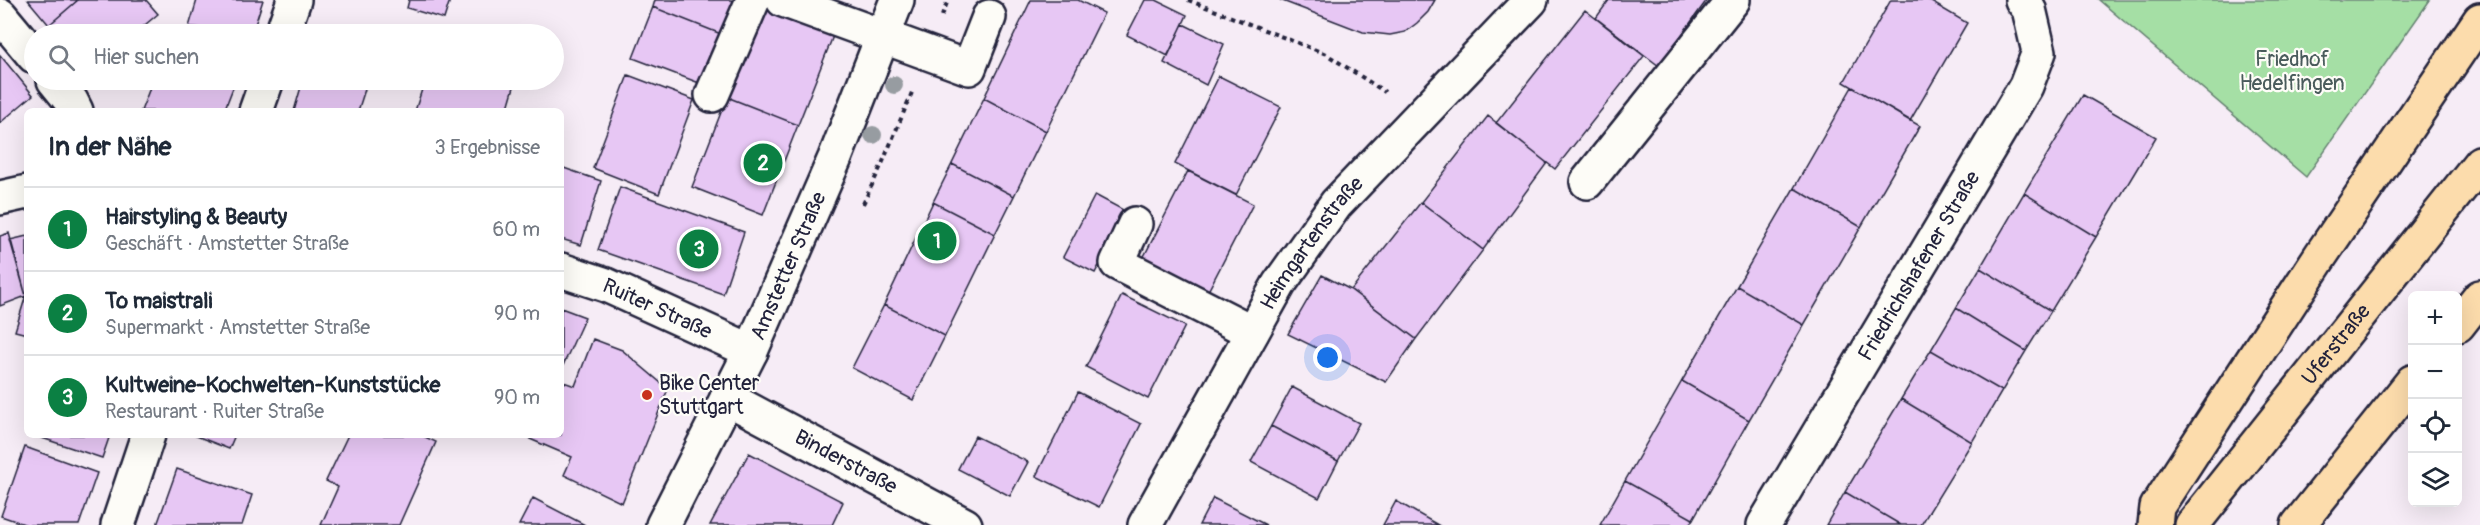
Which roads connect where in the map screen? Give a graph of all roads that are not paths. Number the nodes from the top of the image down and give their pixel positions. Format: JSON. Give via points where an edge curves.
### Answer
{"nodes":[{"id":1,"x":294,"y":0,"type":"edge"},
{"id":2,"x":753,"y":0,"type":"edge"},
{"id":3,"x":783,"y":0,"type":"edge"},
{"id":4,"x":897,"y":0,"type":"edge"},
{"id":5,"x":1531,"y":0,"type":"edge"},
{"id":6,"x":1733,"y":0,"type":"edge"},
{"id":7,"x":2022,"y":0,"type":"edge"},
{"id":8,"x":0,"y":15,"type":"edge"},
{"id":9,"x":989,"y":16,"type":"dead end"},
{"id":10,"x":2480,"y":20,"type":"edge"},
{"id":11,"x":286,"y":24,"type":"edge"},
{"id":12,"x":883,"y":37,"type":"junction"},
{"id":13,"x":24,"y":44,"type":"edge"},
{"id":14,"x":62,"y":90,"type":"edge"},
{"id":15,"x":263,"y":90,"type":"edge"},
{"id":16,"x":712,"y":95,"type":"dead end"},
{"id":17,"x":74,"y":108,"type":"edge"},
{"id":18,"x":257,"y":108,"type":"edge"},
{"id":19,"x":2480,"y":163,"type":"edge"},
{"id":20,"x":1587,"y":182,"type":"dead end"},
{"id":21,"x":24,"y":193,"type":"edge"},
{"id":22,"x":0,"y":198,"type":"edge"},
{"id":23,"x":1136,"y":224,"type":"dead end"},
{"id":24,"x":564,"y":271,"type":"edge"},
{"id":25,"x":2480,"y":297,"type":"edge"},
{"id":26,"x":2462,"y":319,"type":"edge"},
{"id":27,"x":1252,"y":332,"type":"junction"},
{"id":28,"x":751,"y":351,"type":"junction"},
{"id":29,"x":2408,"y":387,"type":"edge"},
{"id":30,"x":727,"y":398,"type":"junction"},
{"id":31,"x":147,"y":438,"type":"edge"},
{"id":32,"x":118,"y":525,"type":"edge"},
{"id":33,"x":663,"y":525,"type":"edge"},
{"id":34,"x":965,"y":525,"type":"edge"},
{"id":35,"x":1145,"y":525,"type":"edge"},
{"id":36,"x":1764,"y":525,"type":"edge"},
{"id":37,"x":2155,"y":525,"type":"edge"},
{"id":38,"x":2192,"y":525,"type":"edge"},
{"id":39,"x":2298,"y":525,"type":"edge"}],
"edges":[{"from":1,"to":11,"type":"street"},
{"from":2,"to":16,"type":"street"},
{"from":3,"to":12,"type":"street"},
{"from":4,"to":12,"type":"street","name":"Amstetter Straße"},
{"from":5,"to":27,"type":"street","name":"Heimgartenstraße","via":[[1336,204],[1279,284]]},
{"from":6,"to":20,"type":"street"},
{"from":7,"to":36,"type":"street","name":"Friedrichshafener Straße","via":[[2029,9],[2039,52],[2026,86]]},
{"from":8,"to":13,"type":"street"},
{"from":9,"to":12,"type":"street","via":[[969,68]]},
{"from":10,"to":37,"type":"highway","via":[[2157,507]]},
{"from":12,"to":28,"type":"street","name":"Amstetter Straße"},
{"from":14,"to":17,"type":"street"},
{"from":15,"to":18,"type":"street"},
{"from":19,"to":38,"type":"highway","name":"Uferstraße"},
{"from":21,"to":22,"type":"street"},
{"from":23,"to":27,"type":"street","via":[[1117,263]]},
{"from":24,"to":28,"type":"street","name":"Ruiter Straße","via":[[606,285]]},
{"from":25,"to":26,"type":"highway"},
{"from":27,"to":35,"type":"street","name":"Heimgartenstraße"},
{"from":28,"to":30,"type":"street","name":"Amstetter Straße"},
{"from":29,"to":39,"type":"highway"},
{"from":30,"to":33,"type":"street","name":"Amstetter Straße"},
{"from":30,"to":34,"type":"street","name":"Binderstraße"},
{"from":31,"to":32,"type":"street"}]}
